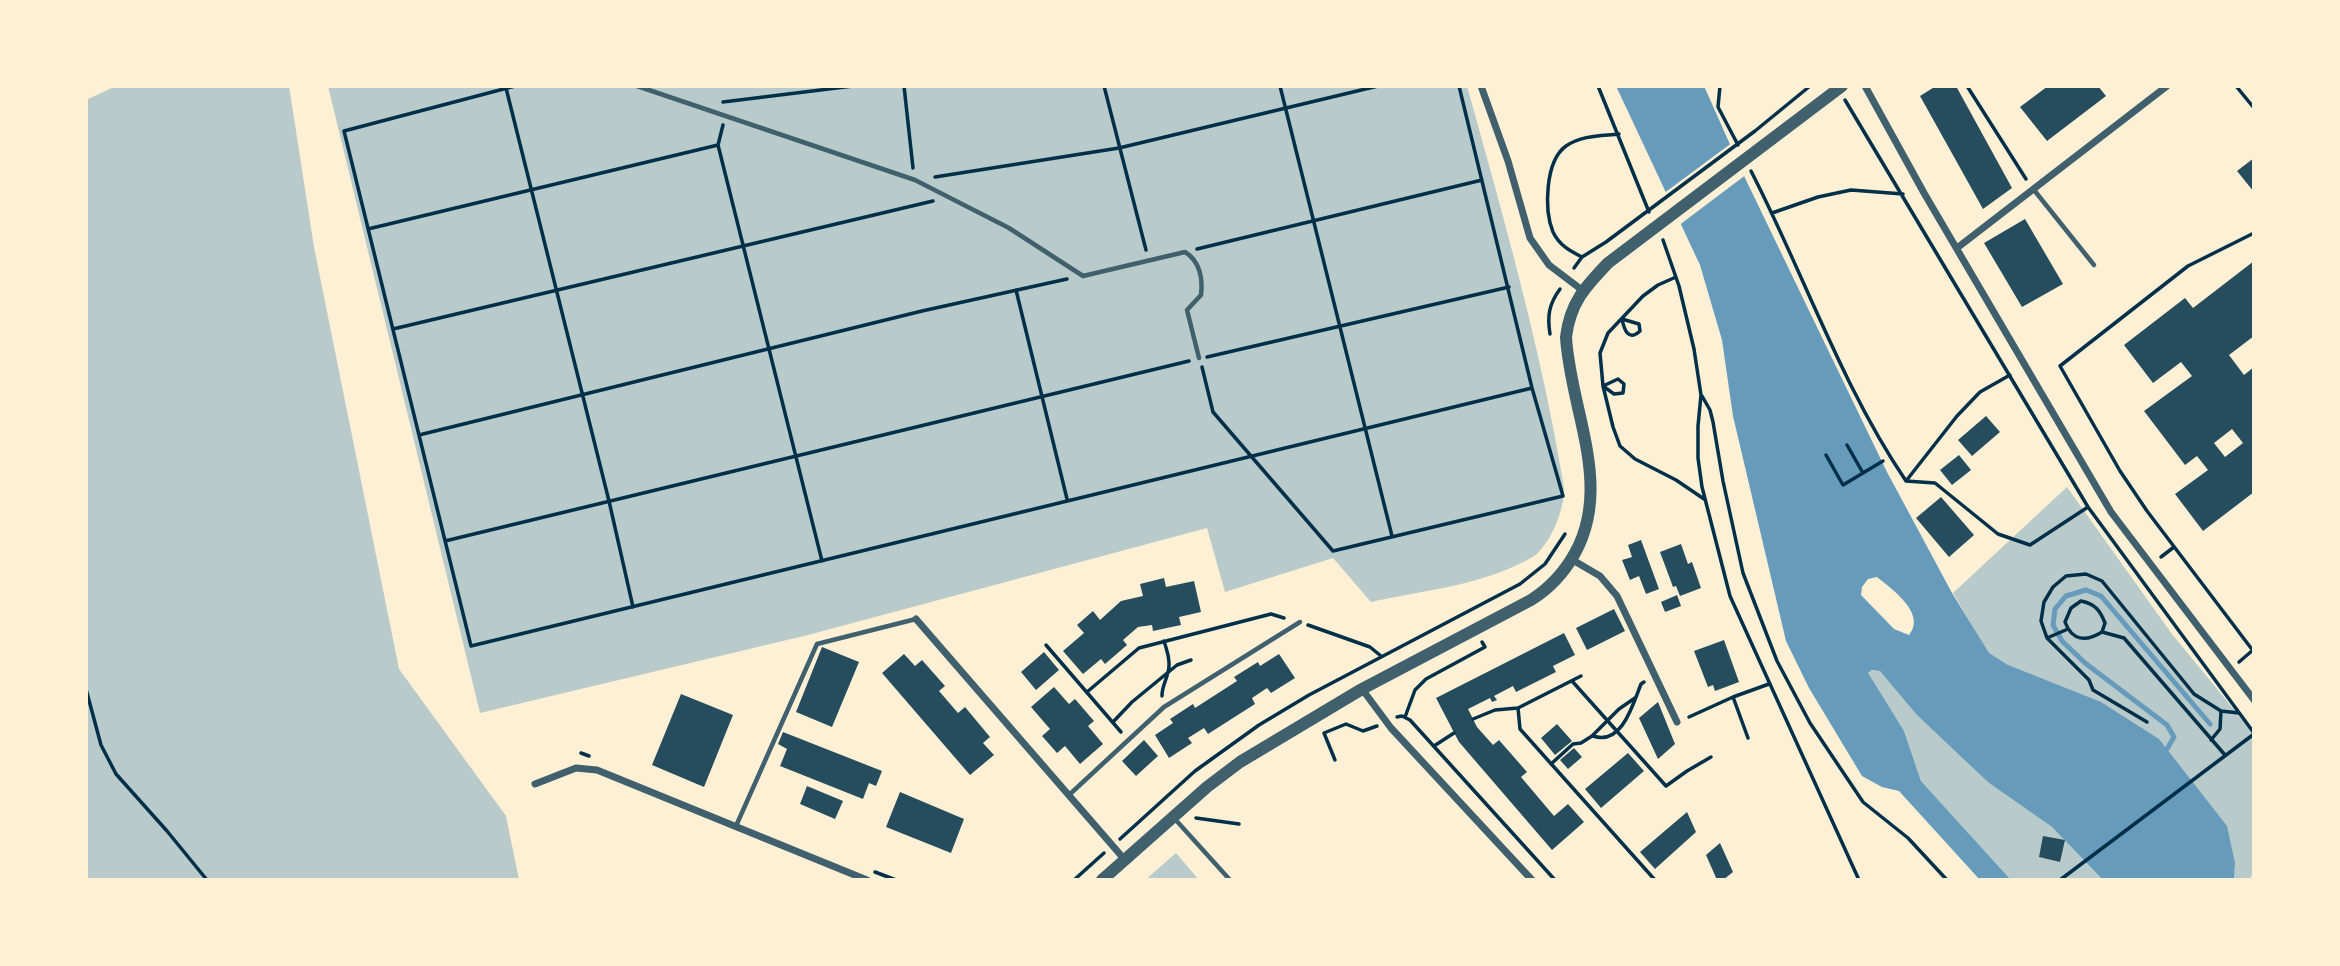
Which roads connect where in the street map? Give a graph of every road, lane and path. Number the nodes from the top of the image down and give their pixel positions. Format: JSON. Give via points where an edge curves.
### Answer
{"nodes":[{"id":1,"x":515,"y":86,"type":"edge"},
{"id":2,"x":637,"y":86,"type":"edge"},
{"id":3,"x":853,"y":86,"type":"edge"},
{"id":4,"x":904,"y":86,"type":"edge"},
{"id":5,"x":1104,"y":86,"type":"edge"},
{"id":6,"x":1280,"y":86,"type":"edge"},
{"id":7,"x":1378,"y":86,"type":"edge"},
{"id":8,"x":1460,"y":86,"type":"edge"},
{"id":9,"x":1481,"y":86,"type":"edge"},
{"id":10,"x":1598,"y":86,"type":"edge"},
{"id":11,"x":1720,"y":86,"type":"edge"},
{"id":12,"x":1810,"y":86,"type":"edge"},
{"id":13,"x":1842,"y":86,"type":"edge"},
{"id":14,"x":1865,"y":86,"type":"edge"},
{"id":15,"x":1967,"y":86,"type":"edge"},
{"id":16,"x":2167,"y":86,"type":"edge"},
{"id":17,"x":2236,"y":86,"type":"edge"},
{"id":18,"x":506,"y":88,"type":"junction"},
{"id":19,"x":722,"y":103,"type":"dead end"},
{"id":20,"x":1286,"y":108,"type":"junction"},
{"id":21,"x":2254,"y":108,"type":"edge"},
{"id":22,"x":725,"y":116,"type":"junction"},
{"id":23,"x":1619,"y":134,"type":"junction"},
{"id":24,"x":718,"y":145,"type":"junction"},
{"id":25,"x":1119,"y":148,"type":"junction"},
{"id":26,"x":1742,"y":154,"type":"dead end"},
{"id":27,"x":1748,"y":166,"type":"dead end"},
{"id":28,"x":1482,"y":179,"type":"junction"},
{"id":29,"x":915,"y":180,"type":"junction"},
{"id":30,"x":2033,"y":189,"type":"junction"},
{"id":31,"x":531,"y":190,"type":"junction"},
{"id":32,"x":1903,"y":194,"type":"dead end"},
{"id":33,"x":949,"y":197,"type":"junction"},
{"id":34,"x":1773,"y":213,"type":"junction"},
{"id":35,"x":1314,"y":220,"type":"junction"},
{"id":36,"x":1654,"y":222,"type":"dead end"},
{"id":37,"x":368,"y":229,"type":"junction"},
{"id":38,"x":1659,"y":232,"type":"dead end"},
{"id":39,"x":2254,"y":233,"type":"edge"},
{"id":40,"x":743,"y":246,"type":"junction"},
{"id":41,"x":1957,"y":248,"type":"junction"},
{"id":42,"x":1185,"y":252,"type":"junction"},
{"id":43,"x":1148,"y":261,"type":"junction"},
{"id":44,"x":2094,"y":265,"type":"dead end"},
{"id":45,"x":1083,"y":275,"type":"junction"},
{"id":46,"x":1676,"y":278,"type":"junction"},
{"id":47,"x":1509,"y":287,"type":"junction"},
{"id":48,"x":1016,"y":290,"type":"junction"},
{"id":49,"x":1583,"y":290,"type":"junction"},
{"id":50,"x":556,"y":291,"type":"junction"},
{"id":51,"x":1558,"y":292,"type":"dead end"},
{"id":52,"x":1622,"y":319,"type":"junction"},
{"id":53,"x":1339,"y":326,"type":"junction"},
{"id":54,"x":393,"y":329,"type":"junction"},
{"id":55,"x":1552,"y":345,"type":"dead end"},
{"id":56,"x":769,"y":350,"type":"junction"},
{"id":57,"x":1199,"y":358,"type":"junction"},
{"id":58,"x":2010,"y":375,"type":"dead end"},
{"id":59,"x":1603,"y":386,"type":"junction"},
{"id":60,"x":1532,"y":388,"type":"junction"},
{"id":61,"x":582,"y":394,"type":"junction"},
{"id":62,"x":1701,"y":395,"type":"junction"},
{"id":63,"x":1042,"y":396,"type":"junction"},
{"id":64,"x":1365,"y":428,"type":"junction"},
{"id":65,"x":419,"y":435,"type":"junction"},
{"id":66,"x":1847,"y":445,"type":"dead end"},
{"id":67,"x":796,"y":455,"type":"junction"},
{"id":68,"x":1826,"y":455,"type":"dead end"},
{"id":69,"x":1250,"y":456,"type":"junction"},
{"id":70,"x":1883,"y":461,"type":"dead end"},
{"id":71,"x":1863,"y":473,"type":"junction"},
{"id":72,"x":1906,"y":481,"type":"junction"},
{"id":73,"x":1068,"y":500,"type":"junction"},
{"id":74,"x":1705,"y":500,"type":"junction"},
{"id":75,"x":609,"y":501,"type":"junction"},
{"id":76,"x":2088,"y":507,"type":"dead end"},
{"id":77,"x":1566,"y":531,"type":"dead end"},
{"id":78,"x":1392,"y":536,"type":"junction"},
{"id":79,"x":445,"y":541,"type":"junction"},
{"id":80,"x":1572,"y":559,"type":"junction"},
{"id":81,"x":822,"y":561,"type":"junction"},
{"id":82,"x":633,"y":607,"type":"junction"},
{"id":83,"x":916,"y":619,"type":"joint"},
{"id":84,"x":1300,"y":622,"type":"junction"},
{"id":85,"x":2068,"y":629,"type":"junction"},
{"id":86,"x":2102,"y":632,"type":"junction"},
{"id":87,"x":2047,"y":638,"type":"junction"},
{"id":88,"x":1164,"y":641,"type":"junction"},
{"id":89,"x":1046,"y":645,"type":"dead end"},
{"id":90,"x":1478,"y":651,"type":"dead end"},
{"id":91,"x":2254,"y":652,"type":"edge"},
{"id":92,"x":1382,"y":657,"type":"junction"},
{"id":93,"x":1191,"y":660,"type":"dead end"},
{"id":94,"x":1168,"y":672,"type":"junction"},
{"id":95,"x":1581,"y":676,"type":"dead end"},
{"id":96,"x":1656,"y":677,"type":"junction"},
{"id":97,"x":1572,"y":681,"type":"junction"},
{"id":98,"x":1769,"y":684,"type":"junction"},
{"id":99,"x":1362,"y":689,"type":"junction"},
{"id":100,"x":86,"y":690,"type":"edge"},
{"id":101,"x":1087,"y":692,"type":"junction"},
{"id":102,"x":1733,"y":697,"type":"junction"},
{"id":103,"x":1635,"y":698,"type":"junction"},
{"id":104,"x":2254,"y":700,"type":"edge"},
{"id":105,"x":1164,"y":707,"type":"junction"},
{"id":106,"x":1518,"y":708,"type":"junction"},
{"id":107,"x":2221,"y":711,"type":"junction"},
{"id":108,"x":2239,"y":713,"type":"dead end"},
{"id":109,"x":1473,"y":719,"type":"dead end"},
{"id":110,"x":1608,"y":720,"type":"junction"},
{"id":111,"x":1112,"y":722,"type":"junction"},
{"id":112,"x":1677,"y":722,"type":"joint"},
{"id":113,"x":2147,"y":722,"type":"dead end"},
{"id":114,"x":1368,"y":729,"type":"dead end"},
{"id":115,"x":1617,"y":731,"type":"junction"},
{"id":116,"x":1454,"y":733,"type":"dead end"},
{"id":117,"x":2254,"y":734,"type":"edge"},
{"id":118,"x":1592,"y":736,"type":"junction"},
{"id":119,"x":1748,"y":738,"type":"dead end"},
{"id":120,"x":2211,"y":740,"type":"junction"},
{"id":121,"x":1128,"y":742,"type":"junction"},
{"id":122,"x":1434,"y":746,"type":"junction"},
{"id":123,"x":2225,"y":755,"type":"junction"},
{"id":124,"x":1711,"y":757,"type":"dead end"},
{"id":125,"x":1335,"y":760,"type":"dead end"},
{"id":126,"x":1551,"y":764,"type":"junction"},
{"id":127,"x":535,"y":784,"type":"dead end"},
{"id":128,"x":1069,"y":795,"type":"junction"},
{"id":129,"x":1147,"y":813,"type":"dead end"},
{"id":130,"x":1173,"y":817,"type":"junction"},
{"id":131,"x":1239,"y":824,"type":"dead end"},
{"id":132,"x":736,"y":826,"type":"junction"},
{"id":133,"x":1125,"y":860,"type":"junction"},
{"id":134,"x":207,"y":880,"type":"edge"},
{"id":135,"x":867,"y":880,"type":"edge"},
{"id":136,"x":1102,"y":880,"type":"edge"},
{"id":137,"x":1230,"y":880,"type":"edge"},
{"id":138,"x":1532,"y":880,"type":"edge"},
{"id":139,"x":1555,"y":880,"type":"edge"},
{"id":140,"x":1655,"y":880,"type":"edge"},
{"id":141,"x":1859,"y":880,"type":"edge"},
{"id":142,"x":1947,"y":880,"type":"edge"},
{"id":143,"x":2060,"y":880,"type":"edge"}],
"edges":[{"from":1,"to":18,"type":"path"},
{"from":2,"to":22,"type":"lane"},
{"from":3,"to":19,"type":"path"},
{"from":4,"to":29,"type":"path"},
{"from":5,"to":25,"type":"path"},
{"from":6,"to":20,"type":"path"},
{"from":7,"to":20,"type":"path"},
{"from":8,"to":28,"type":"path"},
{"from":9,"to":49,"type":"street","via":[[1530,238],[1549,265]]},
{"from":10,"to":23,"type":"path"},
{"from":11,"to":26,"type":"path","via":[[1718,107]]},
{"from":12,"to":23,"type":"path","via":[[1581,257],[1567,250],[1553,231],[1548,205],[1550,173],[1555,157],[1565,147],[1581,138]]},
{"from":13,"to":49,"type":"street","via":[[1608,262]]},
{"from":14,"to":41,"type":"street"},
{"from":15,"to":30,"type":"path"},
{"from":16,"to":30,"type":"street"},
{"from":17,"to":21,"type":"path"},
{"from":18,"to":31,"type":"path"},
{"from":18,"to":37,"type":"path","via":[[344,131]]},
{"from":20,"to":25,"type":"path"},
{"from":20,"to":35,"type":"path"},
{"from":22,"to":24,"type":"path"},
{"from":22,"to":29,"type":"lane"},
{"from":23,"to":36,"type":"path"},
{"from":24,"to":31,"type":"path"},
{"from":24,"to":40,"type":"path"},
{"from":25,"to":29,"type":"path"},
{"from":25,"to":43,"type":"path"},
{"from":27,"to":34,"type":"path"},
{"from":28,"to":35,"type":"path"},
{"from":28,"to":47,"type":"path"},
{"from":29,"to":33,"type":"lane"},
{"from":30,"to":41,"type":"street"},
{"from":30,"to":44,"type":"lane"},
{"from":31,"to":37,"type":"path"},
{"from":31,"to":50,"type":"path"},
{"from":32,"to":34,"type":"path","via":[[1851,190]]},
{"from":33,"to":40,"type":"path"},
{"from":33,"to":45,"type":"lane"},
{"from":34,"to":72,"type":"path","via":[[1871,426]]},
{"from":35,"to":42,"type":"path"},
{"from":35,"to":53,"type":"path"},
{"from":37,"to":54,"type":"path"},
{"from":38,"to":46,"type":"path"},
{"from":39,"to":91,"type":"path","via":[[2189,266],[2060,366],[2147,511]]},
{"from":40,"to":50,"type":"path"},
{"from":40,"to":56,"type":"path"},
{"from":41,"to":104,"type":"street","via":[[2111,512]]},
{"from":42,"to":43,"type":"lane"},
{"from":42,"to":57,"type":"lane","via":[[1201,276],[1201,295],[1187,310]]},
{"from":43,"to":45,"type":"lane"},
{"from":45,"to":48,"type":"path"},
{"from":46,"to":52,"type":"path","via":[[1643,296]]},
{"from":46,"to":62,"type":"path"},
{"from":47,"to":53,"type":"path"},
{"from":47,"to":60,"type":"path"},
{"from":48,"to":56,"type":"path"},
{"from":48,"to":63,"type":"path"},
{"from":49,"to":80,"type":"street","via":[[1569,318],[1566,337],[1589,468],[1591,507]]},
{"from":50,"to":54,"type":"path"},
{"from":50,"to":61,"type":"path"},
{"from":51,"to":55,"type":"path","via":[[1547,318]]},
{"from":52,"to":52,"type":"path","via":[[1629,336],[1640,331],[1639,324]]},
{"from":52,"to":59,"type":"path","via":[[1608,333],[1600,353]]},
{"from":53,"to":57,"type":"path"},
{"from":53,"to":64,"type":"path"},
{"from":54,"to":65,"type":"path"},
{"from":56,"to":61,"type":"path"},
{"from":56,"to":67,"type":"path"},
{"from":57,"to":63,"type":"path"},
{"from":57,"to":69,"type":"path","via":[[1213,412]]},
{"from":58,"to":72,"type":"path","via":[[1980,392]]},
{"from":59,"to":59,"type":"path","via":[[1619,395],[1625,388],[1618,379]]},
{"from":59,"to":74,"type":"path","via":[[1620,446]]},
{"from":60,"to":64,"type":"path"},
{"from":60,"to":78,"type":"path","via":[[1563,496]]},
{"from":61,"to":65,"type":"path"},
{"from":61,"to":75,"type":"path"},
{"from":62,"to":74,"type":"path","via":[[1698,458]]},
{"from":62,"to":142,"type":"path","via":[[1713,422],[1744,573],[1777,662],[1810,723],[1863,802],[1908,838]]},
{"from":63,"to":67,"type":"path"},
{"from":63,"to":73,"type":"path"},
{"from":64,"to":69,"type":"path"},
{"from":64,"to":78,"type":"path"},
{"from":65,"to":79,"type":"path"},
{"from":66,"to":71,"type":"path"},
{"from":67,"to":75,"type":"path"},
{"from":67,"to":81,"type":"path"},
{"from":68,"to":71,"type":"path","via":[[1843,485]]},
{"from":69,"to":73,"type":"path"},
{"from":69,"to":78,"type":"path","via":[[1333,551]]},
{"from":70,"to":71,"type":"path"},
{"from":72,"to":76,"type":"path","via":[[1935,483],[1998,534],[2030,545]]},
{"from":73,"to":81,"type":"path"},
{"from":74,"to":98,"type":"path","via":[[1730,596]]},
{"from":75,"to":79,"type":"path"},
{"from":75,"to":82,"type":"path"},
{"from":77,"to":92,"type":"path","via":[[1545,564],[1520,584]]},
{"from":79,"to":82,"type":"path","via":[[471,646]]},
{"from":80,"to":96,"type":"street","via":[[1600,576],[1617,596]]},
{"from":80,"to":99,"type":"street","via":[[1555,581],[1531,600]]},
{"from":81,"to":82,"type":"path"},
{"from":83,"to":128,"type":"street"},
{"from":83,"to":132,"type":"lane","via":[[817,644]]},
{"from":84,"to":88,"type":"path","via":[[1271,614]]},
{"from":84,"to":92,"type":"path","via":[[1370,647]]},
{"from":84,"to":105,"type":"lane"},
{"from":85,"to":86,"type":"path","via":[[2079,638],[2092,639]]},
{"from":85,"to":86,"type":"path","via":[[2065,622],[2071,608],[2081,601],[2100,611],[2105,623]]},
{"from":85,"to":87,"type":"path"},
{"from":86,"to":120,"type":"path","via":[[2124,638]]},
{"from":87,"to":107,"type":"path","via":[[2041,621],[2044,601],[2066,576],[2086,574],[2102,581],[2194,694]]},
{"from":87,"to":113,"type":"path","via":[[2089,680],[2093,690]]},
{"from":88,"to":94,"type":"path"},
{"from":88,"to":101,"type":"path","via":[[1139,648]]},
{"from":89,"to":101,"type":"path"},
{"from":90,"to":122,"type":"path","via":[[1426,678],[1415,690],[1405,717]]},
{"from":92,"to":129,"type":"path","via":[[1259,725]]},
{"from":93,"to":94,"type":"path"},
{"from":94,"to":105,"type":"path","via":[[1162,688]]},
{"from":94,"to":111,"type":"path"},
{"from":95,"to":97,"type":"path"},
{"from":96,"to":103,"type":"path","via":[[1641,684]]},
{"from":96,"to":112,"type":"street"},
{"from":97,"to":106,"type":"path"},
{"from":97,"to":110,"type":"path"},
{"from":98,"to":102,"type":"path"},
{"from":98,"to":141,"type":"path"},
{"from":99,"to":130,"type":"street","via":[[1240,762]]},
{"from":99,"to":138,"type":"street","via":[[1391,728]]},
{"from":100,"to":134,"type":"path","via":[[101,745],[116,774]]},
{"from":101,"to":111,"type":"path"},
{"from":102,"to":112,"type":"path"},
{"from":102,"to":119,"type":"path"},
{"from":103,"to":110,"type":"path"},
{"from":103,"to":115,"type":"path"},
{"from":105,"to":121,"type":"lane"},
{"from":106,"to":109,"type":"path","via":[[1495,710]]},
{"from":106,"to":126,"type":"path","via":[[1520,729]]},
{"from":107,"to":108,"type":"path"},
{"from":107,"to":120,"type":"path","via":[[2220,729]]},
{"from":110,"to":115,"type":"path"},
{"from":110,"to":118,"type":"path"},
{"from":111,"to":121,"type":"path"},
{"from":114,"to":125,"type":"path","via":[[1346,724],[1324,733]]},
{"from":115,"to":118,"type":"path","via":[[1609,737]]},
{"from":115,"to":124,"type":"path","via":[[1667,786]]},
{"from":116,"to":122,"type":"path"},
{"from":117,"to":123,"type":"path"},
{"from":118,"to":126,"type":"path","via":[[1573,744]]},
{"from":120,"to":123,"type":"path"},
{"from":121,"to":128,"type":"lane"},
{"from":122,"to":139,"type":"path"},
{"from":123,"to":143,"type":"path"},
{"from":126,"to":140,"type":"path"},
{"from":127,"to":132,"type":"street","via":[[576,768],[597,770]]},
{"from":128,"to":133,"type":"street"},
{"from":130,"to":131,"type":"path"},
{"from":130,"to":133,"type":"street"},
{"from":130,"to":137,"type":"lane"},
{"from":132,"to":135,"type":"street"},
{"from":133,"to":136,"type":"street"}]}
